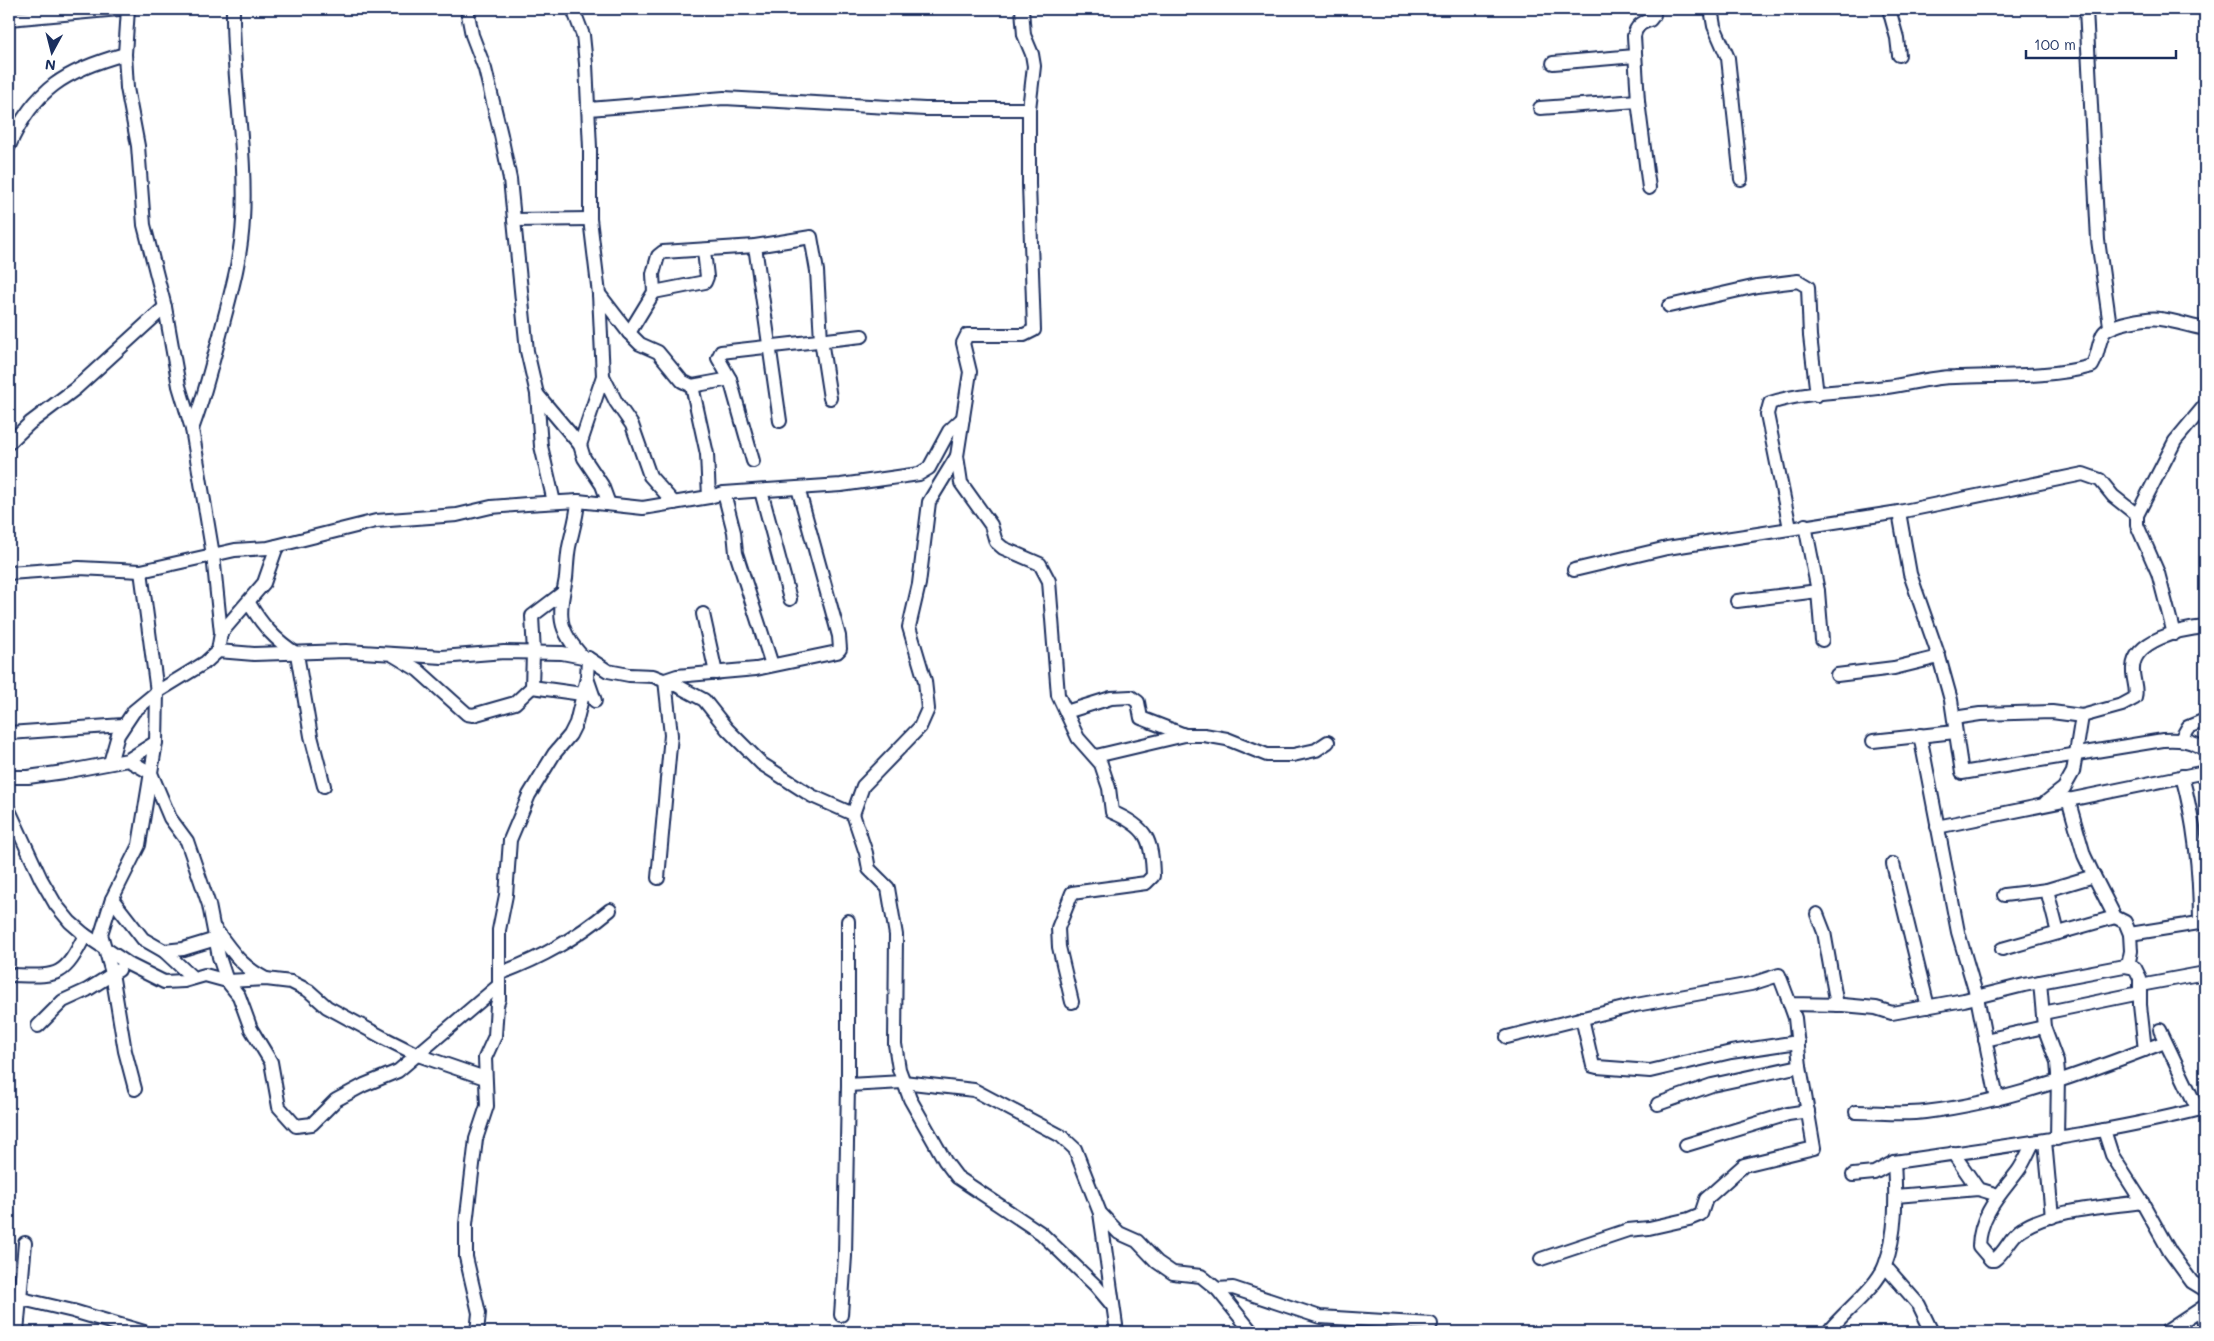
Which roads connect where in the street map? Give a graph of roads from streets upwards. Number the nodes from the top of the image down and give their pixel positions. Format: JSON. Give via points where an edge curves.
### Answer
{"nodes":[{"id":1,"x":119,"y":9,"type":"edge"},
{"id":2,"x":128,"y":9,"type":"edge"},
{"id":3,"x":233,"y":9,"type":"edge"},
{"id":4,"x":467,"y":9,"type":"edge"},
{"id":5,"x":574,"y":9,"type":"edge"},
{"id":6,"x":1022,"y":9,"type":"edge"},
{"id":7,"x":1653,"y":9,"type":"edge"},
{"id":8,"x":1711,"y":9,"type":"edge"},
{"id":9,"x":1889,"y":9,"type":"edge"},
{"id":10,"x":2086,"y":9,"type":"edge"},
{"id":11,"x":9,"y":19,"type":"edge"},
{"id":12,"x":124,"y":54,"type":"junction"},
{"id":13,"x":1899,"y":55,"type":"dead end"},
{"id":14,"x":1635,"y":56,"type":"junction"},
{"id":15,"x":1553,"y":63,"type":"dead end"},
{"id":16,"x":1638,"y":101,"type":"junction"},
{"id":17,"x":1540,"y":108,"type":"dead end"},
{"id":18,"x":589,"y":109,"type":"junction"},
{"id":19,"x":1029,"y":109,"type":"junction"},
{"id":20,"x":9,"y":146,"type":"edge"},
{"id":21,"x":1741,"y":179,"type":"dead end"},
{"id":22,"x":1650,"y":188,"type":"dead end"},
{"id":23,"x":590,"y":219,"type":"junction"},
{"id":24,"x":514,"y":220,"type":"junction"},
{"id":25,"x":755,"y":246,"type":"junction"},
{"id":26,"x":704,"y":251,"type":"junction"},
{"id":27,"x":654,"y":292,"type":"junction"},
{"id":28,"x":599,"y":294,"type":"junction"},
{"id":29,"x":1669,"y":306,"type":"dead end"},
{"id":30,"x":165,"y":307,"type":"junction"},
{"id":31,"x":2110,"y":326,"type":"junction"},
{"id":32,"x":2205,"y":330,"type":"edge"},
{"id":33,"x":629,"y":333,"type":"junction"},
{"id":34,"x":862,"y":336,"type":"dead end"},
{"id":35,"x":821,"y":340,"type":"junction"},
{"id":36,"x":770,"y":346,"type":"junction"},
{"id":37,"x":603,"y":376,"type":"junction"},
{"id":38,"x":730,"y":379,"type":"junction"},
{"id":39,"x":692,"y":386,"type":"junction"},
{"id":40,"x":538,"y":394,"type":"junction"},
{"id":41,"x":1817,"y":395,"type":"junction"},
{"id":42,"x":830,"y":398,"type":"dead end"},
{"id":43,"x":2205,"y":406,"type":"edge"},
{"id":44,"x":963,"y":418,"type":"junction"},
{"id":45,"x":780,"y":421,"type":"dead end"},
{"id":46,"x":192,"y":429,"type":"junction"},
{"id":47,"x":9,"y":443,"type":"edge"},
{"id":48,"x":580,"y":445,"type":"junction"},
{"id":49,"x":957,"y":456,"type":"junction"},
{"id":50,"x":753,"y":461,"type":"dead end"},
{"id":51,"x":798,"y":488,"type":"junction"},
{"id":52,"x":761,"y":491,"type":"junction"},
{"id":53,"x":724,"y":493,"type":"junction"},
{"id":54,"x":709,"y":497,"type":"junction"},
{"id":55,"x":554,"y":502,"type":"junction"},
{"id":56,"x":578,"y":502,"type":"junction"},
{"id":57,"x":674,"y":503,"type":"junction"},
{"id":58,"x":609,"y":504,"type":"junction"},
{"id":59,"x":1899,"y":512,"type":"junction"},
{"id":60,"x":2137,"y":515,"type":"junction"},
{"id":61,"x":1805,"y":525,"type":"junction"},
{"id":62,"x":1790,"y":528,"type":"junction"},
{"id":63,"x":277,"y":546,"type":"junction"},
{"id":64,"x":213,"y":555,"type":"junction"},
{"id":65,"x":1574,"y":570,"type":"dead end"},
{"id":66,"x":141,"y":571,"type":"junction"},
{"id":67,"x":9,"y":573,"type":"edge"},
{"id":68,"x":1818,"y":591,"type":"junction"},
{"id":69,"x":561,"y":594,"type":"junction"},
{"id":70,"x":790,"y":599,"type":"dead end"},
{"id":71,"x":1737,"y":600,"type":"dead end"},
{"id":72,"x":549,"y":602,"type":"junction"},
{"id":73,"x":249,"y":603,"type":"junction"},
{"id":74,"x":560,"y":612,"type":"junction"},
{"id":75,"x":702,"y":614,"type":"dead end"},
{"id":76,"x":2205,"y":627,"type":"edge"},
{"id":77,"x":221,"y":633,"type":"junction"},
{"id":78,"x":2174,"y":634,"type":"junction"},
{"id":79,"x":1822,"y":640,"type":"dead end"},
{"id":80,"x":567,"y":650,"type":"junction"},
{"id":81,"x":218,"y":651,"type":"junction"},
{"id":82,"x":533,"y":653,"type":"junction"},
{"id":83,"x":297,"y":654,"type":"junction"},
{"id":84,"x":392,"y":654,"type":"junction"},
{"id":85,"x":1940,"y":657,"type":"junction"},
{"id":86,"x":585,"y":658,"type":"junction"},
{"id":87,"x":772,"y":665,"type":"junction"},
{"id":88,"x":716,"y":673,"type":"junction"},
{"id":89,"x":1837,"y":675,"type":"dead end"},
{"id":90,"x":665,"y":680,"type":"junction"},
{"id":91,"x":532,"y":687,"type":"junction"},
{"id":92,"x":157,"y":692,"type":"junction"},
{"id":93,"x":583,"y":693,"type":"junction"},
{"id":94,"x":1066,"y":712,"type":"junction"},
{"id":95,"x":2082,"y":716,"type":"junction"},
{"id":96,"x":1954,"y":718,"type":"junction"},
{"id":97,"x":2205,"y":720,"type":"edge"},
{"id":98,"x":123,"y":725,"type":"junction"},
{"id":99,"x":1955,"y":732,"type":"junction"},
{"id":100,"x":9,"y":733,"type":"edge"},
{"id":101,"x":1185,"y":735,"type":"junction"},
{"id":102,"x":1920,"y":735,"type":"junction"},
{"id":103,"x":2181,"y":739,"type":"junction"},
{"id":104,"x":1873,"y":740,"type":"dead end"},
{"id":105,"x":156,"y":742,"type":"junction"},
{"id":106,"x":1328,"y":742,"type":"dead end"},
{"id":107,"x":2205,"y":750,"type":"edge"},
{"id":108,"x":2076,"y":755,"type":"junction"},
{"id":109,"x":1096,"y":756,"type":"junction"},
{"id":110,"x":128,"y":760,"type":"junction"},
{"id":111,"x":110,"y":763,"type":"junction"},
{"id":112,"x":2205,"y":772,"type":"edge"},
{"id":113,"x":151,"y":773,"type":"junction"},
{"id":114,"x":2182,"y":776,"type":"junction"},
{"id":115,"x":11,"y":780,"type":"edge"},
{"id":116,"x":324,"y":786,"type":"dead end"},
{"id":117,"x":2068,"y":799,"type":"junction"},
{"id":118,"x":2044,"y":804,"type":"junction"},
{"id":119,"x":9,"y":810,"type":"edge"},
{"id":120,"x":853,"y":814,"type":"junction"},
{"id":121,"x":1937,"y":827,"type":"junction"},
{"id":122,"x":1893,"y":864,"type":"dead end"},
{"id":123,"x":2094,"y":876,"type":"junction"},
{"id":124,"x":658,"y":878,"type":"dead end"},
{"id":125,"x":2047,"y":890,"type":"junction"},
{"id":126,"x":2004,"y":895,"type":"dead end"},
{"id":127,"x":112,"y":899,"type":"junction"},
{"id":128,"x":610,"y":910,"type":"dead end"},
{"id":129,"x":1817,"y":914,"type":"dead end"},
{"id":130,"x":2115,"y":917,"type":"junction"},
{"id":131,"x":848,"y":921,"type":"dead end"},
{"id":132,"x":2203,"y":922,"type":"edge"},
{"id":133,"x":214,"y":932,"type":"junction"},
{"id":134,"x":2058,"y":933,"type":"junction"},
{"id":135,"x":2130,"y":934,"type":"junction"},
{"id":136,"x":96,"y":940,"type":"junction"},
{"id":137,"x":2002,"y":950,"type":"dead end"},
{"id":138,"x":164,"y":951,"type":"junction"},
{"id":139,"x":219,"y":957,"type":"junction"},
{"id":140,"x":130,"y":965,"type":"junction"},
{"id":141,"x":2128,"y":966,"type":"junction"},
{"id":142,"x":112,"y":973,"type":"junction"},
{"id":143,"x":2205,"y":973,"type":"edge"},
{"id":144,"x":9,"y":975,"type":"edge"},
{"id":145,"x":199,"y":977,"type":"junction"},
{"id":146,"x":266,"y":978,"type":"junction"},
{"id":147,"x":499,"y":980,"type":"junction"},
{"id":148,"x":227,"y":981,"type":"junction"},
{"id":149,"x":2040,"y":982,"type":"junction"},
{"id":150,"x":2140,"y":989,"type":"junction"},
{"id":151,"x":1977,"y":997,"type":"junction"},
{"id":152,"x":1072,"y":1002,"type":"dead end"},
{"id":153,"x":1790,"y":1004,"type":"junction"},
{"id":154,"x":1837,"y":1004,"type":"junction"},
{"id":155,"x":1928,"y":1007,"type":"junction"},
{"id":156,"x":2043,"y":1013,"type":"junction"},
{"id":157,"x":1582,"y":1018,"type":"junction"},
{"id":158,"x":38,"y":1026,"type":"dead end"},
{"id":159,"x":2044,"y":1028,"type":"junction"},
{"id":160,"x":2160,"y":1030,"type":"dead end"},
{"id":161,"x":1507,"y":1037,"type":"dead end"},
{"id":162,"x":1986,"y":1040,"type":"junction"},
{"id":163,"x":1798,"y":1042,"type":"junction"},
{"id":164,"x":2165,"y":1042,"type":"junction"},
{"id":165,"x":2145,"y":1050,"type":"junction"},
{"id":166,"x":418,"y":1055,"type":"junction"},
{"id":167,"x":1800,"y":1066,"type":"junction"},
{"id":168,"x":485,"y":1078,"type":"junction"},
{"id":169,"x":904,"y":1082,"type":"junction"},
{"id":170,"x":2059,"y":1083,"type":"junction"},
{"id":171,"x":848,"y":1085,"type":"junction"},
{"id":172,"x":135,"y":1089,"type":"dead end"},
{"id":173,"x":1997,"y":1099,"type":"junction"},
{"id":174,"x":1658,"y":1104,"type":"dead end"},
{"id":175,"x":2201,"y":1108,"type":"edge"},
{"id":176,"x":1808,"y":1111,"type":"junction"},
{"id":177,"x":1856,"y":1112,"type":"dead end"},
{"id":178,"x":2104,"y":1130,"type":"junction"},
{"id":179,"x":2045,"y":1141,"type":"junction"},
{"id":180,"x":1686,"y":1145,"type":"dead end"},
{"id":181,"x":1953,"y":1153,"type":"junction"},
{"id":182,"x":1894,"y":1162,"type":"junction"},
{"id":183,"x":1854,"y":1175,"type":"dead end"},
{"id":184,"x":1978,"y":1188,"type":"junction"},
{"id":185,"x":1998,"y":1195,"type":"junction"},
{"id":186,"x":1896,"y":1196,"type":"junction"},
{"id":187,"x":2142,"y":1202,"type":"junction"},
{"id":188,"x":1100,"y":1213,"type":"junction"},
{"id":189,"x":2052,"y":1216,"type":"junction"},
{"id":190,"x":25,"y":1243,"type":"dead end"},
{"id":191,"x":1541,"y":1259,"type":"dead end"},
{"id":192,"x":1885,"y":1266,"type":"junction"},
{"id":193,"x":1217,"y":1289,"type":"junction"},
{"id":194,"x":2205,"y":1290,"type":"edge"},
{"id":195,"x":14,"y":1297,"type":"edge"},
{"id":196,"x":1112,"y":1305,"type":"junction"},
{"id":197,"x":2203,"y":1308,"type":"edge"},
{"id":198,"x":841,"y":1315,"type":"dead end"},
{"id":199,"x":1431,"y":1324,"type":"dead end"},
{"id":200,"x":2205,"y":1327,"type":"edge"},
{"id":201,"x":17,"y":1332,"type":"edge"},
{"id":202,"x":144,"y":1332,"type":"edge"},
{"id":203,"x":477,"y":1332,"type":"edge"},
{"id":204,"x":1117,"y":1332,"type":"edge"},
{"id":205,"x":1252,"y":1332,"type":"edge"},
{"id":206,"x":1828,"y":1332,"type":"edge"},
{"id":207,"x":1932,"y":1332,"type":"edge"},
{"id":208,"x":2166,"y":1332,"type":"edge"}],
"edges":[{"from":1,"to":11,"type":"street"},
{"from":2,"to":12,"type":"street"},
{"from":3,"to":46,"type":"street","via":[[243,218],[240,259],[203,402]]},
{"from":4,"to":24,"type":"street","via":[[501,135]]},
{"from":5,"to":18,"type":"street","via":[[583,35]]},
{"from":6,"to":19,"type":"street","via":[[1024,36],[1034,66]]},
{"from":7,"to":14,"type":"street","via":[[1654,15],[1650,20],[1635,29]]},
{"from":8,"to":21,"type":"street","via":[[1714,26],[1728,58]]},
{"from":9,"to":13,"type":"street","via":[[1898,38]]},
{"from":10,"to":31,"type":"street","via":[[2098,240]]},
{"from":12,"to":20,"type":"street","via":[[90,63],[46,90],[24,118]]},
{"from":12,"to":30,"type":"street","via":[[138,146],[144,226]]},
{"from":14,"to":15,"type":"street"},
{"from":14,"to":16,"type":"street"},
{"from":16,"to":17,"type":"street"},
{"from":16,"to":22,"type":"street"},
{"from":18,"to":19,"type":"street","via":[[724,98],[934,110]]},
{"from":18,"to":23,"type":"street"},
{"from":19,"to":44,"type":"street","via":[[1034,330],[1024,335],[967,335],[963,343],[970,372]]},
{"from":23,"to":24,"type":"street"},
{"from":23,"to":28,"type":"street"},
{"from":24,"to":40,"type":"street","via":[[527,351]]},
{"from":25,"to":26,"type":"street"},
{"from":25,"to":35,"type":"street","via":[[811,237],[817,271]]},
{"from":25,"to":36,"type":"street"},
{"from":26,"to":27,"type":"street","via":[[705,282]]},
{"from":26,"to":27,"type":"street","via":[[663,252],[658,256],[653,274]]},
{"from":27,"to":33,"type":"street"},
{"from":28,"to":33,"type":"street"},
{"from":28,"to":37,"type":"street"},
{"from":29,"to":41,"type":"street","via":[[1758,286],[1798,281],[1808,287]]},
{"from":30,"to":46,"type":"street"},
{"from":30,"to":47,"type":"street","via":[[75,389]]},
{"from":31,"to":32,"type":"street","via":[[2159,318]]},
{"from":31,"to":41,"type":"street","via":[[2103,333],[2098,357],[2092,366],[2077,370],[2021,376],[1924,379]]},
{"from":33,"to":39,"type":"street","via":[[640,344],[658,352],[682,381]]},
{"from":34,"to":35,"type":"street"},
{"from":35,"to":36,"type":"street"},
{"from":35,"to":42,"type":"street"},
{"from":36,"to":38,"type":"street","via":[[721,352],[718,358]]},
{"from":36,"to":45,"type":"street"},
{"from":37,"to":48,"type":"street"},
{"from":37,"to":57,"type":"street","via":[[632,425],[650,476]]},
{"from":38,"to":39,"type":"street"},
{"from":38,"to":50,"type":"street"},
{"from":39,"to":54,"type":"street","via":[[708,462]]},
{"from":40,"to":48,"type":"street"},
{"from":40,"to":55,"type":"street","via":[[541,446]]},
{"from":41,"to":62,"type":"street","via":[[1782,399],[1770,403],[1767,408]]},
{"from":43,"to":60,"type":"street","via":[[2175,441]]},
{"from":44,"to":49,"type":"street"},
{"from":44,"to":51,"type":"street","via":[[949,431],[929,468],[919,474]]},
{"from":46,"to":64,"type":"street"},
{"from":48,"to":58,"type":"street"},
{"from":49,"to":94,"type":"street","via":[[961,483],[992,525],[996,542],[1040,564],[1049,581],[1056,682]]},
{"from":49,"to":120,"type":"street","via":[[929,502],[909,627],[925,681],[928,710],[920,727],[863,786]]},
{"from":51,"to":52,"type":"street"},
{"from":51,"to":87,"type":"street","via":[[840,649]]},
{"from":52,"to":53,"type":"street"},
{"from":52,"to":70,"type":"street"},
{"from":53,"to":54,"type":"street"},
{"from":53,"to":87,"type":"street","via":[[738,562]]},
{"from":54,"to":57,"type":"street"},
{"from":55,"to":56,"type":"street"},
{"from":55,"to":63,"type":"street","via":[[509,504],[457,515],[376,522]]},
{"from":56,"to":58,"type":"street"},
{"from":56,"to":69,"type":"street"},
{"from":57,"to":58,"type":"street","via":[[643,508]]},
{"from":59,"to":60,"type":"street","via":[[2083,474],[2100,480],[2113,496]]},
{"from":59,"to":61,"type":"street"},
{"from":59,"to":85,"type":"street","via":[[1910,574]]},
{"from":60,"to":78,"type":"street","via":[[2137,525],[2158,573]]},
{"from":61,"to":62,"type":"street"},
{"from":61,"to":68,"type":"street"},
{"from":62,"to":65,"type":"street","via":[[1667,548]]},
{"from":63,"to":64,"type":"street"},
{"from":63,"to":73,"type":"street","via":[[264,583]]},
{"from":64,"to":66,"type":"street"},
{"from":64,"to":77,"type":"street"},
{"from":66,"to":67,"type":"street","via":[[79,568]]},
{"from":66,"to":92,"type":"street"},
{"from":68,"to":71,"type":"street"},
{"from":68,"to":79,"type":"street"},
{"from":69,"to":72,"type":"street"},
{"from":69,"to":74,"type":"street"},
{"from":72,"to":74,"type":"street"},
{"from":72,"to":82,"type":"street","via":[[532,616]]},
{"from":73,"to":77,"type":"street"},
{"from":73,"to":83,"type":"street","via":[[262,625]]},
{"from":74,"to":80,"type":"street"},
{"from":75,"to":88,"type":"street"},
{"from":76,"to":78,"type":"street"},
{"from":77,"to":81,"type":"street"},
{"from":78,"to":95,"type":"street","via":[[2156,640],[2134,658],[2135,698]]},
{"from":80,"to":82,"type":"street"},
{"from":80,"to":86,"type":"street"},
{"from":81,"to":83,"type":"street"},
{"from":81,"to":92,"type":"street"},
{"from":82,"to":84,"type":"street","via":[[442,657]]},
{"from":82,"to":91,"type":"street"},
{"from":83,"to":84,"type":"street","via":[[346,651]]},
{"from":83,"to":116,"type":"street","via":[[311,736]]},
{"from":84,"to":91,"type":"street","via":[[418,670],[468,714],[515,703]]},
{"from":85,"to":89,"type":"street","via":[[1894,668]]},
{"from":85,"to":96,"type":"street"},
{"from":86,"to":90,"type":"street","via":[[608,671]]},
{"from":86,"to":93,"type":"street","via":[[587,678],[595,701]]},
{"from":87,"to":88,"type":"street"},
{"from":88,"to":90,"type":"street"},
{"from":90,"to":120,"type":"street","via":[[704,700],[762,764],[812,796]]},
{"from":90,"to":124,"type":"street","via":[[671,735]]},
{"from":91,"to":93,"type":"street"},
{"from":92,"to":98,"type":"street"},
{"from":92,"to":105,"type":"street"},
{"from":93,"to":147,"type":"street","via":[[570,736],[542,772],[514,828],[499,930]]},
{"from":94,"to":101,"type":"street","via":[[1111,698],[1131,697],[1138,702],[1141,718]]},
{"from":94,"to":109,"type":"street","via":[[1078,738]]},
{"from":95,"to":96,"type":"street","via":[[2052,712]]},
{"from":95,"to":108,"type":"street"},
{"from":96,"to":99,"type":"street"},
{"from":97,"to":103,"type":"street","via":[[2188,727]]},
{"from":98,"to":100,"type":"street"},
{"from":98,"to":111,"type":"street"},
{"from":99,"to":102,"type":"street"},
{"from":99,"to":108,"type":"street","via":[[1962,773]]},
{"from":101,"to":106,"type":"street","via":[[1227,739],[1267,755],[1279,756],[1316,750]]},
{"from":101,"to":109,"type":"street"},
{"from":102,"to":104,"type":"street"},
{"from":102,"to":121,"type":"street"},
{"from":103,"to":107,"type":"street"},
{"from":103,"to":108,"type":"street"},
{"from":105,"to":110,"type":"street"},
{"from":105,"to":113,"type":"street"},
{"from":108,"to":118,"type":"street","via":[[2070,780]]},
{"from":109,"to":152,"type":"street","via":[[1109,788],[1112,812],[1144,832],[1152,854],[1153,876],[1146,883],[1072,893],[1058,928],[1059,947]]},
{"from":110,"to":111,"type":"street"},
{"from":110,"to":113,"type":"street"},
{"from":111,"to":115,"type":"street"},
{"from":112,"to":114,"type":"street"},
{"from":113,"to":127,"type":"street","via":[[139,845]]},
{"from":113,"to":133,"type":"street","via":[[170,818],[187,841],[209,905]]},
{"from":114,"to":117,"type":"street"},
{"from":114,"to":132,"type":"street","via":[[2190,808]]},
{"from":117,"to":118,"type":"street"},
{"from":117,"to":123,"type":"street","via":[[2084,855]]},
{"from":118,"to":121,"type":"street"},
{"from":119,"to":136,"type":"street","via":[[56,905],[70,922]]},
{"from":120,"to":169,"type":"street","via":[[869,869],[888,888],[896,935],[895,1044]]},
{"from":121,"to":151,"type":"street","via":[[1958,932]]},
{"from":122,"to":155,"type":"street"},
{"from":123,"to":125,"type":"street"},
{"from":123,"to":130,"type":"street"},
{"from":125,"to":126,"type":"street"},
{"from":125,"to":134,"type":"street"},
{"from":127,"to":136,"type":"street"},
{"from":127,"to":138,"type":"street","via":[[143,939]]},
{"from":128,"to":147,"type":"street","via":[[581,934]]},
{"from":129,"to":154,"type":"street","via":[[1824,932]]},
{"from":130,"to":134,"type":"street"},
{"from":130,"to":135,"type":"street","via":[[2125,922]]},
{"from":131,"to":171,"type":"street"},
{"from":132,"to":135,"type":"street"},
{"from":133,"to":138,"type":"street","via":[[183,949]]},
{"from":133,"to":139,"type":"street"},
{"from":133,"to":146,"type":"street","via":[[248,969]]},
{"from":134,"to":137,"type":"street"},
{"from":135,"to":141,"type":"street"},
{"from":136,"to":140,"type":"street"},
{"from":136,"to":142,"type":"street"},
{"from":136,"to":144,"type":"street","via":[[58,973]]},
{"from":138,"to":145,"type":"street"},
{"from":139,"to":145,"type":"street"},
{"from":139,"to":148,"type":"street"},
{"from":140,"to":142,"type":"street"},
{"from":140,"to":145,"type":"street","via":[[164,982]]},
{"from":141,"to":149,"type":"street"},
{"from":141,"to":150,"type":"street","via":[[2137,971]]},
{"from":142,"to":158,"type":"street","via":[[63,1001]]},
{"from":142,"to":172,"type":"street"},
{"from":143,"to":150,"type":"street"},
{"from":145,"to":148,"type":"street"},
{"from":146,"to":148,"type":"street"},
{"from":146,"to":166,"type":"street","via":[[301,986],[327,1007]]},
{"from":147,"to":166,"type":"street"},
{"from":147,"to":168,"type":"street","via":[[495,1036],[487,1051]]},
{"from":148,"to":166,"type":"street","via":[[239,996],[251,1029],[271,1062],[280,1107],[296,1126],[312,1124],[336,1100],[398,1071]]},
{"from":149,"to":151,"type":"street"},
{"from":149,"to":156,"type":"street"},
{"from":150,"to":156,"type":"street"},
{"from":150,"to":165,"type":"street"},
{"from":151,"to":155,"type":"street"},
{"from":151,"to":162,"type":"street"},
{"from":153,"to":154,"type":"street"},
{"from":153,"to":157,"type":"street","via":[[1779,975],[1751,984]]},
{"from":153,"to":163,"type":"street"},
{"from":154,"to":155,"type":"street","via":[[1892,1013]]},
{"from":156,"to":159,"type":"street"},
{"from":157,"to":161,"type":"street"},
{"from":157,"to":163,"type":"street","via":[[1593,1066],[1598,1068],[1650,1071],[1731,1052]]},
{"from":159,"to":162,"type":"street"},
{"from":159,"to":170,"type":"street","via":[[2057,1062]]},
{"from":160,"to":164,"type":"street"},
{"from":162,"to":173,"type":"street"},
{"from":163,"to":167,"type":"street"},
{"from":164,"to":165,"type":"street"},
{"from":164,"to":175,"type":"street"},
{"from":165,"to":170,"type":"street"},
{"from":166,"to":168,"type":"street"},
{"from":167,"to":174,"type":"street","via":[[1712,1085]]},
{"from":167,"to":176,"type":"street"},
{"from":168,"to":203,"type":"street","via":[[487,1106],[476,1139],[466,1224],[466,1257],[479,1313]]},
{"from":169,"to":171,"type":"street"},
{"from":169,"to":188,"type":"street","via":[[974,1090],[1061,1136],[1075,1149]]},
{"from":169,"to":196,"type":"street","via":[[944,1161],[957,1177],[1041,1233]]},
{"from":170,"to":173,"type":"street"},
{"from":170,"to":179,"type":"street"},
{"from":171,"to":198,"type":"street"},
{"from":173,"to":177,"type":"street","via":[[1923,1112]]},
{"from":175,"to":178,"type":"street"},
{"from":176,"to":180,"type":"street"},
{"from":176,"to":191,"type":"street","via":[[1814,1148],[1744,1165],[1706,1199],[1701,1214],[1649,1228],[1628,1230]]},
{"from":178,"to":179,"type":"street"},
{"from":178,"to":187,"type":"street","via":[[2112,1155]]},
{"from":179,"to":181,"type":"street"},
{"from":179,"to":185,"type":"street"},
{"from":179,"to":189,"type":"street"},
{"from":181,"to":182,"type":"street"},
{"from":181,"to":184,"type":"street"},
{"from":182,"to":183,"type":"street","via":[[1874,1173]]},
{"from":182,"to":186,"type":"street"},
{"from":184,"to":185,"type":"street"},
{"from":184,"to":186,"type":"street"},
{"from":185,"to":189,"type":"street","via":[[1986,1214],[1980,1234],[1979,1246],[1991,1260],[1999,1256],[2022,1229]]},
{"from":186,"to":192,"type":"street","via":[[1894,1226]]},
{"from":187,"to":189,"type":"street"},
{"from":187,"to":194,"type":"street","via":[[2170,1252],[2192,1282]]},
{"from":188,"to":193,"type":"street","via":[[1119,1233],[1137,1241],[1156,1262],[1173,1273],[1201,1276]]},
{"from":188,"to":196,"type":"street"},
{"from":190,"to":195,"type":"street"},
{"from":192,"to":206,"type":"street"},
{"from":192,"to":207,"type":"street","via":[[1919,1305]]},
{"from":193,"to":199,"type":"street","via":[[1233,1288],[1320,1317]]},
{"from":193,"to":205,"type":"street"},
{"from":195,"to":201,"type":"street"},
{"from":195,"to":202,"type":"street"},
{"from":196,"to":204,"type":"street"},
{"from":197,"to":200,"type":"street"},
{"from":197,"to":208,"type":"street"}]}
